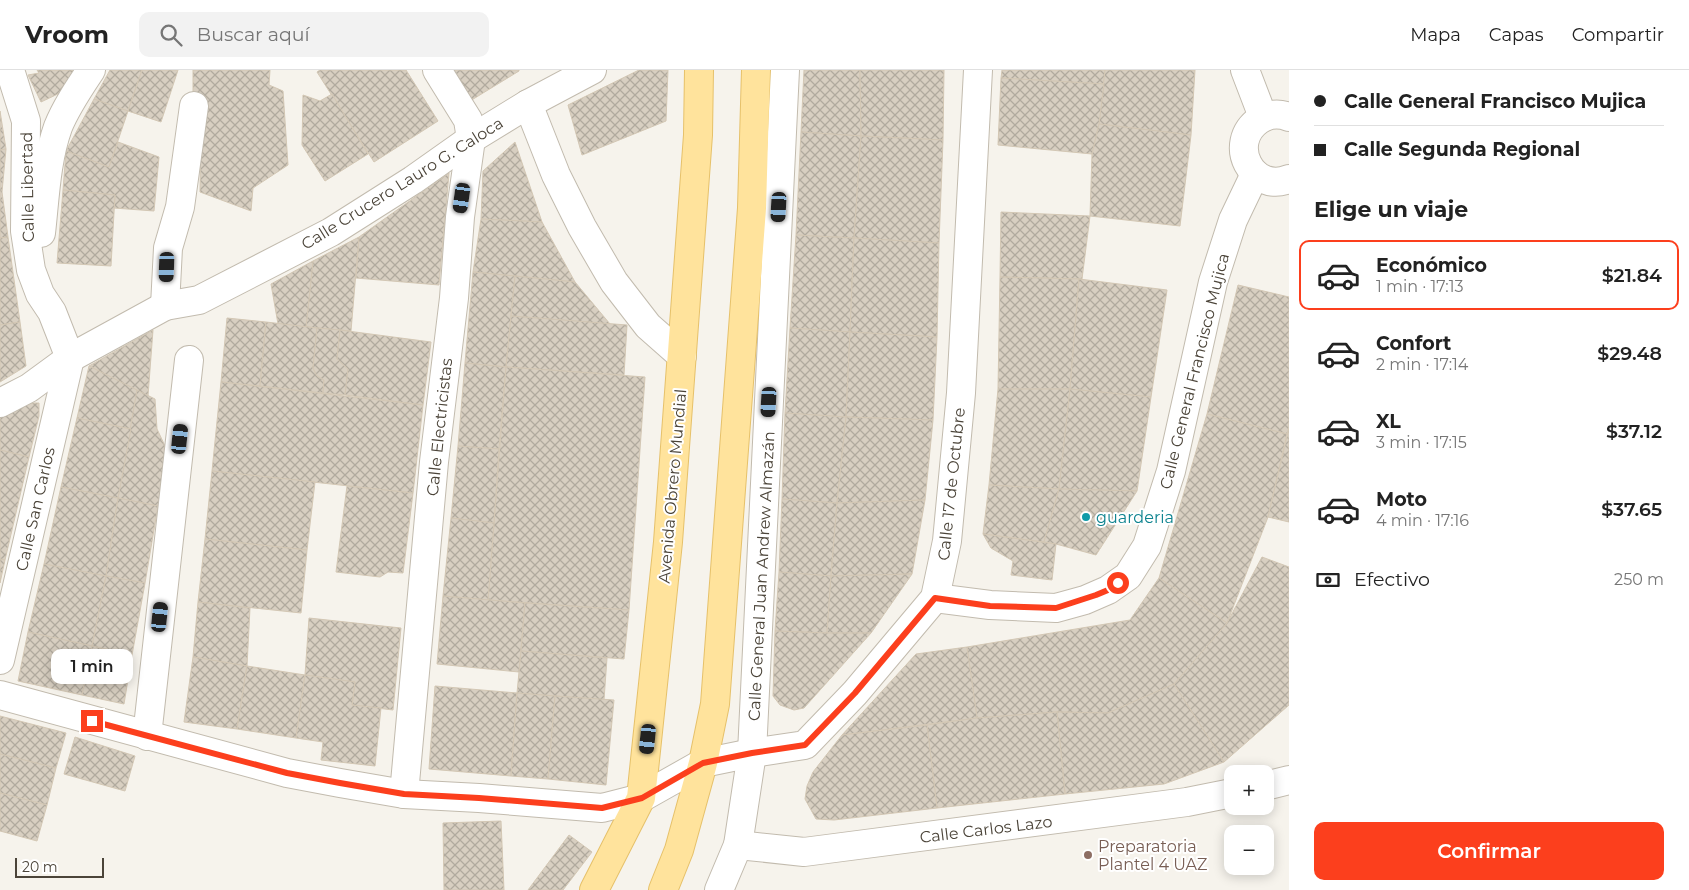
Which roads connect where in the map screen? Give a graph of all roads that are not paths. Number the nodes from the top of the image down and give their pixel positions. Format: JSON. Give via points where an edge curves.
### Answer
{"nodes":[{"id":1,"x":10,"y":70,"type":"edge"},
{"id":2,"x":91,"y":70,"type":"edge"},
{"id":3,"x":437,"y":70,"type":"edge"},
{"id":4,"x":698,"y":70,"type":"edge"},
{"id":5,"x":756,"y":70,"type":"edge"},
{"id":6,"x":786,"y":70,"type":"edge"},
{"id":7,"x":978,"y":70,"type":"edge"},
{"id":8,"x":1245,"y":70,"type":"edge"},
{"id":9,"x":587,"y":71,"type":"edge"},
{"id":10,"x":528,"y":104,"type":"junction"},
{"id":11,"x":194,"y":106,"type":"dead end"},
{"id":12,"x":1282,"y":116,"type":"edge"},
{"id":13,"x":471,"y":139,"type":"junction"},
{"id":14,"x":1255,"y":174,"type":"junction"},
{"id":15,"x":1289,"y":179,"type":"edge"},
{"id":16,"x":40,"y":294,"type":"junction"},
{"id":17,"x":166,"y":306,"type":"junction"},
{"id":18,"x":682,"y":356,"type":"junction"},
{"id":19,"x":70,"y":358,"type":"junction"},
{"id":20,"x":189,"y":360,"type":"dead end"},
{"id":21,"x":0,"y":403,"type":"edge"},
{"id":22,"x":935,"y":598,"type":"junction"},
{"id":23,"x":0,"y":660,"type":"edge"},
{"id":24,"x":0,"y":696,"type":"edge"},
{"id":25,"x":147,"y":736,"type":"junction"},
{"id":26,"x":752,"y":753,"type":"junction"},
{"id":27,"x":703,"y":763,"type":"junction"},
{"id":28,"x":1289,"y":780,"type":"edge"},
{"id":29,"x":1274,"y":784,"type":"edge"},
{"id":30,"x":404,"y":794,"type":"junction"},
{"id":31,"x":1224,"y":795,"type":"edge"},
{"id":32,"x":642,"y":798,"type":"junction"},
{"id":33,"x":738,"y":845,"type":"junction"},
{"id":34,"x":594,"y":890,"type":"edge"},
{"id":35,"x":663,"y":890,"type":"edge"},
{"id":36,"x":718,"y":890,"type":"edge"}],
"edges":[{"from":1,"to":16,"type":"street","name":"Calle Libertad","via":[[26,121],[26,231],[31,270]]},
{"from":2,"to":16,"type":"street","via":[[58,127],[48,167],[40,238]]},
{"from":3,"to":13,"type":"street","name":"Calle Electricistas","via":[[468,120]]},
{"from":4,"to":18,"type":"main road","name":"Avenida Obrero Mundial","via":[[698,134]]},
{"from":5,"to":27,"type":"main road","via":[[752,208],[715,704]]},
{"from":6,"to":26,"type":"street","name":"Calle General Juan Andrew Almazán"},
{"from":7,"to":22,"type":"street","name":"Calle 17 de Octubre","via":[[961,393],[947,541]]},
{"from":8,"to":12,"type":"street"},
{"from":9,"to":10,"type":"street","name":"Calle Crucero Lauro G. Caloca"},
{"from":10,"to":13,"type":"street","name":"Calle Crucero Lauro G. Caloca"},
{"from":10,"to":18,"type":"street","via":[[556,174],[614,282],[648,326]]},
{"from":11,"to":17,"type":"street","via":[[180,207],[168,248]]},
{"from":12,"to":14,"type":"street","via":[[1253,124],[1247,133],[1244,155]]},
{"from":13,"to":17,"type":"street","name":"Calle Crucero Lauro G. Caloca","via":[[331,232],[199,300]]},
{"from":13,"to":30,"type":"street","name":"Calle Electricistas","via":[[434,462]]},
{"from":14,"to":15,"type":"street","via":[[1274,182]]},
{"from":14,"to":22,"type":"street","name":"Calle General Francisco Mujica","via":[[1233,220],[1213,282],[1171,471],[1159,509],[1147,546],[1128,576],[1108,590],[1056,608],[990,606]]},
{"from":16,"to":19,"type":"street","name":"Calle Libertad","via":[[52,312]]},
{"from":17,"to":19,"type":"street","name":"Calle Crucero Lauro G. Caloca"},
{"from":18,"to":32,"type":"main road","name":"Avenida Obrero Mundial","via":[[668,542]]},
{"from":19,"to":21,"type":"street","name":"Calle Crucero Lauro G. Caloca","via":[[29,388]]},
{"from":19,"to":23,"type":"street","name":"Calle San Carlos"},
{"from":20,"to":25,"type":"street"},
{"from":22,"to":26,"type":"street","name":"Calle 17 de Octubre","via":[[855,693],[805,745]]},
{"from":24,"to":25,"type":"street","name":"Calle 17 de Octubre"},
{"from":25,"to":30,"type":"street","name":"Calle 17 de Octubre","via":[[287,773]]},
{"from":26,"to":27,"type":"street","name":"Calle 17 de Octubre"},
{"from":26,"to":33,"type":"street","name":"Calle General Juan Andrew Almazán"},
{"from":27,"to":32,"type":"street","name":"Calle 17 de Octubre"},
{"from":27,"to":35,"type":"main road","via":[[679,850]]},
{"from":28,"to":29,"type":"street"},
{"from":30,"to":32,"type":"street","name":"Calle 17 de Octubre","via":[[602,808]]},
{"from":31,"to":33,"type":"street","name":"Calle Carlos Lazo","via":[[804,852]]},
{"from":32,"to":34,"type":"main road","name":"Avenida Obrero Mundial"},
{"from":33,"to":36,"type":"street","name":"Calle General Juan Andrew Almazán"}]}
